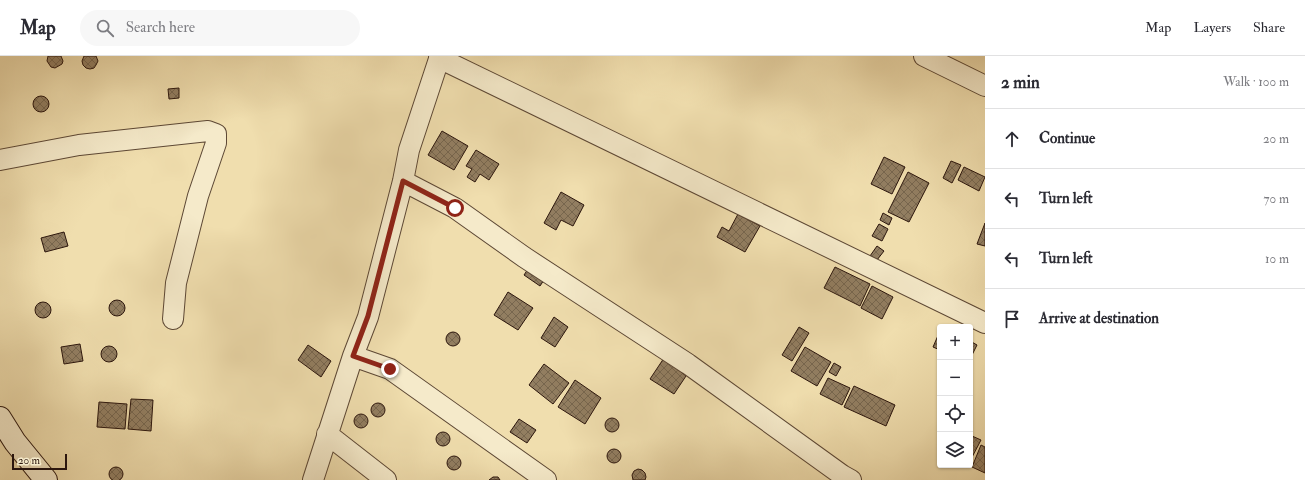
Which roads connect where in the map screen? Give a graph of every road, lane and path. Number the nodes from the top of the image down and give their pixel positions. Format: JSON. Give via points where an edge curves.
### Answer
{"nodes":[{"id":1,"x":924,"y":56,"type":"edge"},
{"id":2,"x":440,"y":57,"type":"edge"},
{"id":3,"x":985,"y":86,"type":"edge"},
{"id":4,"x":0,"y":160,"type":"edge"},
{"id":5,"x":403,"y":181,"type":"junction"},
{"id":6,"x":173,"y":319,"type":"dead end"},
{"id":7,"x":985,"y":323,"type":"edge"},
{"id":8,"x":353,"y":356,"type":"junction"},
{"id":9,"x":0,"y":418,"type":"edge"},
{"id":10,"x":327,"y":434,"type":"junction"},
{"id":11,"x":46,"y":480,"type":"edge"},
{"id":12,"x":313,"y":480,"type":"edge"},
{"id":13,"x":386,"y":480,"type":"edge"},
{"id":14,"x":546,"y":480,"type":"edge"},
{"id":15,"x":851,"y":480,"type":"edge"}],
"edges":[{"from":1,"to":3,"type":"street"},
{"from":2,"to":5,"type":"street","via":[[409,150]]},
{"from":2,"to":7,"type":"street"},
{"from":4,"to":6,"type":"street","via":[[79,145],[208,131],[216,134],[216,143],[198,196],[176,283]]},
{"from":5,"to":8,"type":"street","via":[[368,316]]},
{"from":5,"to":15,"type":"street","via":[[455,208],[524,257],[688,364]]},
{"from":8,"to":10,"type":"street"},
{"from":8,"to":14,"type":"street","via":[[390,369]]},
{"from":9,"to":11,"type":"main road","via":[[15,442]]},
{"from":10,"to":12,"type":"street"},
{"from":10,"to":13,"type":"street"}]}
